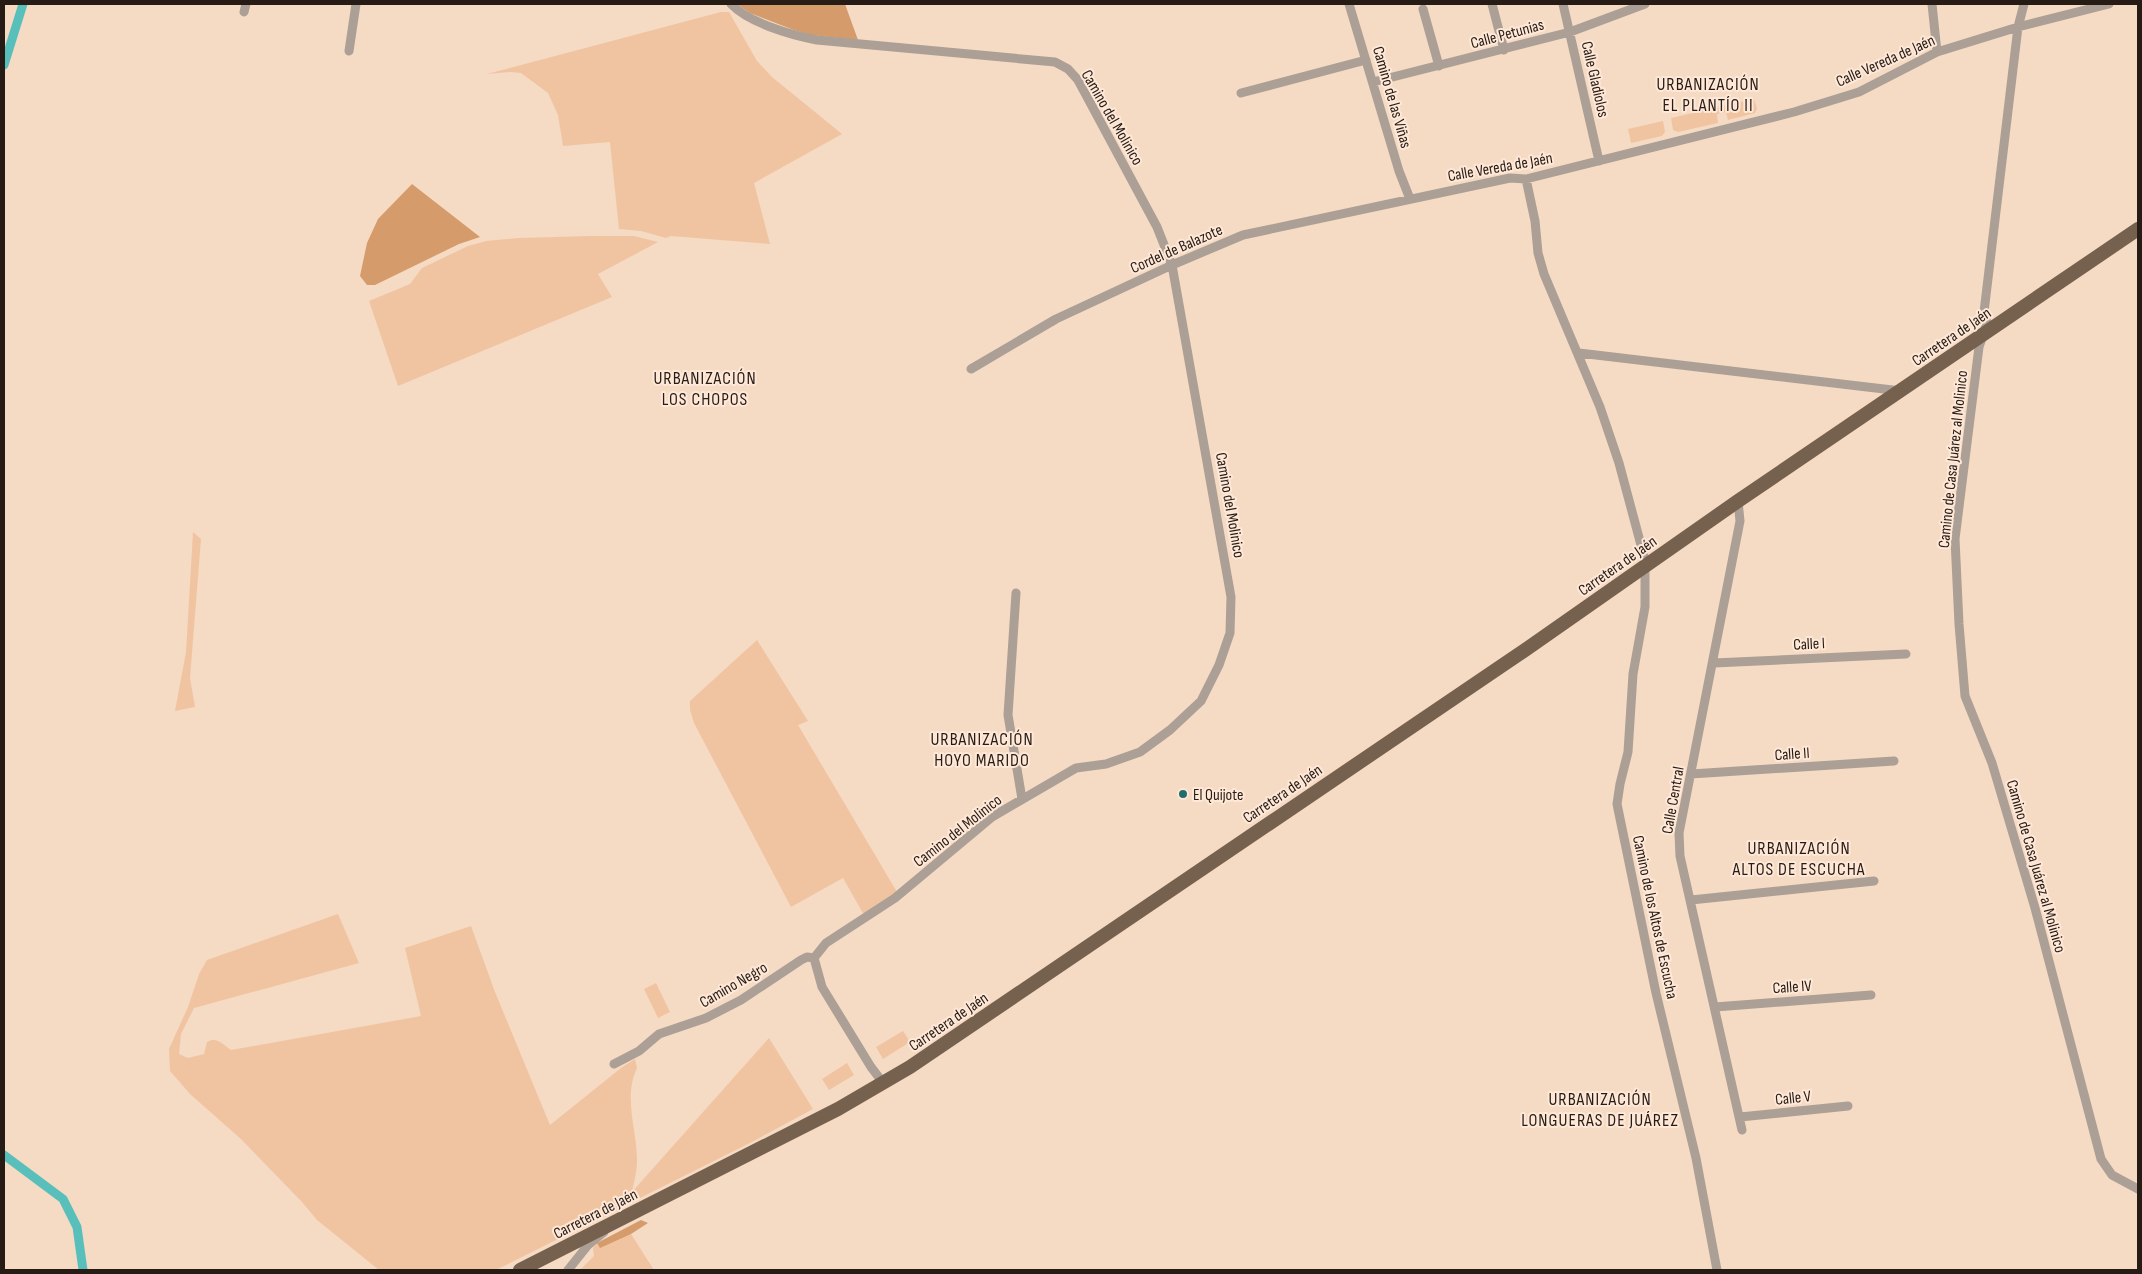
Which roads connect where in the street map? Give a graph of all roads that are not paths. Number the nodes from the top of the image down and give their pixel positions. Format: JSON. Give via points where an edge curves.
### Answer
{"nodes":[{"id":1,"x":356,"y":4,"type":"edge"},
{"id":2,"x":731,"y":4,"type":"edge"},
{"id":3,"x":1349,"y":4,"type":"edge"},
{"id":4,"x":1492,"y":4,"type":"edge"},
{"id":5,"x":1563,"y":4,"type":"edge"},
{"id":6,"x":1646,"y":4,"type":"edge"},
{"id":7,"x":1932,"y":4,"type":"edge"},
{"id":8,"x":2024,"y":4,"type":"edge"},
{"id":9,"x":2109,"y":4,"type":"edge"},
{"id":10,"x":2090,"y":6,"type":"edge"},
{"id":11,"x":1422,"y":9,"type":"dead end"},
{"id":12,"x":2018,"y":27,"type":"junction"},
{"id":13,"x":1570,"y":32,"type":"junction"},
{"id":14,"x":1504,"y":50,"type":"junction"},
{"id":15,"x":349,"y":51,"type":"dead end"},
{"id":16,"x":1937,"y":52,"type":"junction"},
{"id":17,"x":1366,"y":60,"type":"junction"},
{"id":18,"x":1438,"y":66,"type":"junction"},
{"id":19,"x":1373,"y":82,"type":"junction"},
{"id":20,"x":1241,"y":94,"type":"dead end"},
{"id":21,"x":1599,"y":161,"type":"junction"},
{"id":22,"x":1526,"y":180,"type":"junction"},
{"id":23,"x":1410,"y":199,"type":"junction"},
{"id":24,"x":2138,"y":229,"type":"edge"},
{"id":25,"x":1172,"y":265,"type":"junction"},
{"id":26,"x":1986,"y":329,"type":"junction"},
{"id":27,"x":1579,"y":353,"type":"junction"},
{"id":28,"x":971,"y":369,"type":"dead end"},
{"id":29,"x":1902,"y":391,"type":"junction"},
{"id":30,"x":1738,"y":502,"type":"junction"},
{"id":31,"x":1646,"y":567,"type":"junction"},
{"id":32,"x":1016,"y":593,"type":"dead end"},
{"id":33,"x":1906,"y":654,"type":"dead end"},
{"id":34,"x":1714,"y":663,"type":"junction"},
{"id":35,"x":1894,"y":761,"type":"dead end"},
{"id":36,"x":1692,"y":774,"type":"junction"},
{"id":37,"x":1022,"y":799,"type":"junction"},
{"id":38,"x":1874,"y":881,"type":"dead end"},
{"id":39,"x":1691,"y":900,"type":"junction"},
{"id":40,"x":814,"y":958,"type":"junction"},
{"id":41,"x":1871,"y":995,"type":"dead end"},
{"id":42,"x":1715,"y":1007,"type":"junction"},
{"id":43,"x":614,"y":1064,"type":"dead end"},
{"id":44,"x":884,"y":1084,"type":"junction"},
{"id":45,"x":1848,"y":1106,"type":"dead end"},
{"id":46,"x":1740,"y":1117,"type":"junction"},
{"id":47,"x":1742,"y":1130,"type":"dead end"},
{"id":48,"x":2138,"y":1189,"type":"edge"},
{"id":49,"x":618,"y":1222,"type":"junction"},
{"id":50,"x":520,"y":1270,"type":"edge"},
{"id":51,"x":568,"y":1270,"type":"edge"},
{"id":52,"x":1717,"y":1270,"type":"edge"}],
"edges":[{"from":1,"to":15,"type":"street"},
{"from":2,"to":25,"type":"street","name":"Camino del Molinico","via":[[750,18],[810,39],[1040,60],[1055,62],[1068,69],[1078,80],[1157,226]]},
{"from":3,"to":17,"type":"street","name":"Camino de las Viñas"},
{"from":4,"to":14,"type":"street"},
{"from":5,"to":13,"type":"street","name":"Calle Gladiolos"},
{"from":6,"to":13,"type":"street","name":"Calle Petunias"},
{"from":7,"to":16,"type":"street"},
{"from":8,"to":12,"type":"street","name":"Camino de Casa Juárez al Molinico"},
{"from":9,"to":10,"type":"street","name":"Calle Vereda de Jaén"},
{"from":10,"to":12,"type":"street","name":"Calle Vereda de Jaén"},
{"from":11,"to":18,"type":"street"},
{"from":12,"to":16,"type":"street","name":"Calle Vereda de Jaén"},
{"from":12,"to":26,"type":"street","name":"Camino de Casa Juárez al Molinico","via":[[1984,312]]},
{"from":13,"to":14,"type":"street","name":"Calle Petunias"},
{"from":13,"to":21,"type":"street","name":"Calle Gladiolos"},
{"from":14,"to":18,"type":"street","name":"Calle Petunias"},
{"from":16,"to":21,"type":"street","name":"Calle Vereda de Jaén","via":[[1859,92],[1794,112]]},
{"from":17,"to":19,"type":"street","name":"Camino de las Viñas"},
{"from":17,"to":20,"type":"street"},
{"from":18,"to":19,"type":"street","name":"Calle Petunias"},
{"from":19,"to":23,"type":"street","name":"Camino de las Viñas"},
{"from":21,"to":22,"type":"street","name":"Calle Vereda de Jaén"},
{"from":22,"to":23,"type":"street","name":"Calle Vereda de Jaén","via":[[1510,178]]},
{"from":22,"to":27,"type":"street","name":"Camino de los Altos de Escucha","via":[[1544,274]]},
{"from":23,"to":25,"type":"street","name":"Cordel de Balazote","via":[[1243,235]]},
{"from":24,"to":26,"type":"highway","name":"Carretera de Jaén"},
{"from":25,"to":28,"type":"street","name":"Cordel de Balazote","via":[[1056,319]]},
{"from":25,"to":37,"type":"street","name":"Camino del Molinico","via":[[1232,597],[1230,633],[1201,701],[1170,730],[1140,752],[1106,764],[1076,768]]},
{"from":26,"to":29,"type":"highway","name":"Carretera de Jaén"},
{"from":26,"to":48,"type":"street","name":"Camino de Casa Juárez al Molinico","via":[[1979,347],[1955,539],[1965,696],[1992,763],[2032,898],[2101,1159],[2112,1175]]},
{"from":27,"to":29,"type":"street"},
{"from":27,"to":31,"type":"street","name":"Camino de los Altos de Escucha","via":[[1619,463]]},
{"from":29,"to":30,"type":"highway","name":"Carretera de Jaén"},
{"from":30,"to":31,"type":"highway","name":"Carretera de Jaén"},
{"from":30,"to":34,"type":"street","name":"Calle Central","via":[[1740,521]]},
{"from":31,"to":44,"type":"highway","name":"Carretera de Jaén"},
{"from":31,"to":52,"type":"street","name":"Camino de los Altos de Escucha","via":[[1645,607],[1633,674],[1628,752],[1617,804],[1656,993],[1696,1158]]},
{"from":32,"to":37,"type":"street","via":[[1008,715]]},
{"from":33,"to":34,"type":"street","name":"Calle I"},
{"from":34,"to":36,"type":"street","name":"Calle Central"},
{"from":35,"to":36,"type":"street","name":"Calle II"},
{"from":36,"to":39,"type":"street","name":"Calle Central","via":[[1679,833],[1680,856]]},
{"from":37,"to":40,"type":"street","name":"Camino del Molinico","via":[[992,817],[895,898],[826,943]]},
{"from":38,"to":39,"type":"street"},
{"from":39,"to":42,"type":"street","name":"Calle Central"},
{"from":40,"to":43,"type":"street","name":"Camino Negro","via":[[801,960],[741,1000],[706,1018],[659,1034]]},
{"from":40,"to":44,"type":"street","via":[[822,986]]},
{"from":41,"to":42,"type":"street","name":"Calle IV"},
{"from":42,"to":46,"type":"street","name":"Calle Central"},
{"from":44,"to":49,"type":"highway","name":"Carretera de Jaén"},
{"from":45,"to":46,"type":"street","name":"Calle V"},
{"from":46,"to":47,"type":"street","name":"Calle Central"},
{"from":49,"to":50,"type":"highway","name":"Carretera de Jaén"},
{"from":49,"to":51,"type":"street","via":[[588,1245]]}]}
